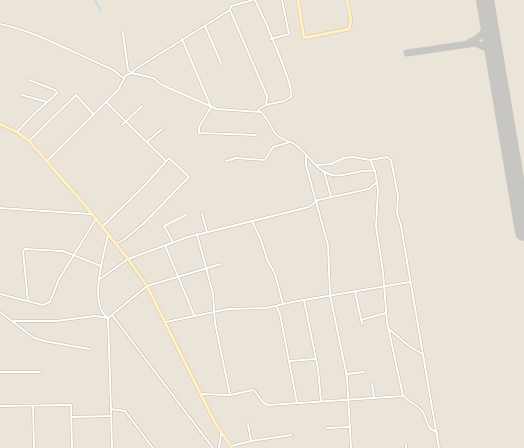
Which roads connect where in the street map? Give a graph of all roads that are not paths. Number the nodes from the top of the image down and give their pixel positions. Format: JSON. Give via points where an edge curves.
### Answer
{"nodes":[{"id":1,"x":254,"y":0,"type":"edge"},
{"id":2,"x":282,"y":0,"type":"edge"},
{"id":3,"x":298,"y":0,"type":"edge"},
{"id":4,"x":347,"y":0,"type":"edge"},
{"id":5,"x":230,"y":10,"type":"junction"},
{"id":6,"x":0,"y":24,"type":"edge"},
{"id":7,"x":205,"y":26,"type":"junction"},
{"id":8,"x":123,"y":33,"type":"dead end"},
{"id":9,"x":182,"y":39,"type":"junction"},
{"id":10,"x":271,"y":39,"type":"junction"},
{"id":11,"x":221,"y":63,"type":"dead end"},
{"id":12,"x":132,"y":73,"type":"junction"},
{"id":13,"x":124,"y":78,"type":"junction"},
{"id":14,"x":28,"y":80,"type":"dead end"},
{"id":15,"x":22,"y":94,"type":"dead end"},
{"id":16,"x":47,"y":102,"type":"junction"},
{"id":17,"x":106,"y":102,"type":"junction"},
{"id":18,"x":266,"y":105,"type":"junction"},
{"id":19,"x":142,"y":106,"type":"dead end"},
{"id":20,"x":211,"y":107,"type":"junction"},
{"id":21,"x":258,"y":112,"type":"junction"},
{"id":22,"x":94,"y":115,"type":"junction"},
{"id":23,"x":127,"y":121,"type":"junction"},
{"id":24,"x":0,"y":124,"type":"edge"},
{"id":25,"x":122,"y":125,"type":"dead end"},
{"id":26,"x":162,"y":129,"type":"dead end"},
{"id":27,"x":17,"y":132,"type":"junction"},
{"id":28,"x":256,"y":135,"type":"dead end"},
{"id":29,"x":29,"y":141,"type":"junction"},
{"id":30,"x":147,"y":142,"type":"junction"},
{"id":31,"x":291,"y":142,"type":"junction"},
{"id":32,"x":306,"y":155,"type":"junction"},
{"id":33,"x":370,"y":160,"type":"junction"},
{"id":34,"x":47,"y":161,"type":"junction"},
{"id":35,"x":166,"y":161,"type":"junction"},
{"id":36,"x":226,"y":161,"type":"dead end"},
{"id":37,"x":317,"y":165,"type":"junction"},
{"id":38,"x":324,"y":171,"type":"junction"},
{"id":39,"x":375,"y":171,"type":"junction"},
{"id":40,"x":377,"y":182,"type":"junction"},
{"id":41,"x":331,"y":197,"type":"junction"},
{"id":42,"x":316,"y":202,"type":"junction"},
{"id":43,"x":0,"y":208,"type":"edge"},
{"id":44,"x":91,"y":214,"type":"junction"},
{"id":45,"x":202,"y":214,"type":"dead end"},
{"id":46,"x":186,"y":215,"type":"dead end"},
{"id":47,"x":96,"y":220,"type":"junction"},
{"id":48,"x":252,"y":221,"type":"junction"},
{"id":49,"x":102,"y":227,"type":"junction"},
{"id":50,"x":207,"y":232,"type":"junction"},
{"id":51,"x":108,"y":234,"type":"junction"},
{"id":52,"x":197,"y":234,"type":"junction"},
{"id":53,"x":173,"y":242,"type":"junction"},
{"id":54,"x":116,"y":244,"type":"junction"},
{"id":55,"x":165,"y":244,"type":"junction"},
{"id":56,"x":75,"y":255,"type":"junction"},
{"id":57,"x":128,"y":259,"type":"junction"},
{"id":58,"x":221,"y":264,"type":"dead end"},
{"id":59,"x":101,"y":266,"type":"junction"},
{"id":60,"x":206,"y":269,"type":"junction"},
{"id":61,"x":178,"y":277,"type":"junction"},
{"id":62,"x":100,"y":279,"type":"junction"},
{"id":63,"x":410,"y":282,"type":"junction"},
{"id":64,"x":384,"y":285,"type":"junction"},
{"id":65,"x":147,"y":286,"type":"junction"},
{"id":66,"x":355,"y":290,"type":"junction"},
{"id":67,"x":0,"y":294,"type":"edge"},
{"id":68,"x":330,"y":295,"type":"junction"},
{"id":69,"x":304,"y":300,"type":"junction"},
{"id":70,"x":29,"y":302,"type":"junction"},
{"id":71,"x":283,"y":304,"type":"junction"},
{"id":72,"x":276,"y":306,"type":"junction"},
{"id":73,"x":0,"y":312,"type":"edge"},
{"id":74,"x":213,"y":312,"type":"junction"},
{"id":75,"x":386,"y":313,"type":"junction"},
{"id":76,"x":112,"y":315,"type":"junction"},
{"id":77,"x":194,"y":315,"type":"junction"},
{"id":78,"x":108,"y":318,"type":"junction"},
{"id":79,"x":361,"y":320,"type":"junction"},
{"id":80,"x":14,"y":321,"type":"junction"},
{"id":81,"x":166,"y":322,"type":"junction"},
{"id":82,"x":362,"y":324,"type":"dead end"},
{"id":83,"x":388,"y":328,"type":"junction"},
{"id":84,"x":89,"y":349,"type":"dead end"},
{"id":85,"x":421,"y":353,"type":"junction"},
{"id":86,"x":316,"y":359,"type":"junction"},
{"id":87,"x":289,"y":361,"type":"junction"},
{"id":88,"x":0,"y":372,"type":"edge"},
{"id":89,"x":40,"y":372,"type":"dead end"},
{"id":90,"x":364,"y":372,"type":"dead end"},
{"id":91,"x":346,"y":374,"type":"junction"},
{"id":92,"x":372,"y":384,"type":"dead end"},
{"id":93,"x":200,"y":394,"type":"junction"},
{"id":94,"x":402,"y":394,"type":"junction"},
{"id":95,"x":230,"y":395,"type":"junction"},
{"id":96,"x":374,"y":397,"type":"junction"},
{"id":97,"x":348,"y":400,"type":"junction"},
{"id":98,"x":322,"y":401,"type":"junction"},
{"id":99,"x":297,"y":403,"type":"junction"},
{"id":100,"x":0,"y":406,"type":"edge"},
{"id":101,"x":33,"y":406,"type":"junction"},
{"id":102,"x":111,"y":409,"type":"junction"},
{"id":103,"x":72,"y":416,"type":"junction"},
{"id":104,"x":111,"y":416,"type":"junction"},
{"id":105,"x":248,"y":424,"type":"dead end"},
{"id":106,"x":349,"y":427,"type":"junction"},
{"id":107,"x":327,"y":428,"type":"dead end"},
{"id":108,"x":437,"y":432,"type":"junction"},
{"id":109,"x":221,"y":434,"type":"junction"},
{"id":110,"x":292,"y":434,"type":"dead end"},
{"id":111,"x":251,"y":441,"type":"junction"},
{"id":112,"x":232,"y":447,"type":"edge"},
{"id":113,"x":34,"y":448,"type":"edge"},
{"id":114,"x":72,"y":448,"type":"edge"},
{"id":115,"x":112,"y":448,"type":"edge"},
{"id":116,"x":153,"y":448,"type":"edge"},
{"id":117,"x":213,"y":448,"type":"edge"},
{"id":118,"x":219,"y":448,"type":"edge"},
{"id":119,"x":351,"y":448,"type":"edge"},
{"id":120,"x":439,"y":448,"type":"edge"}],
"edges":[{"from":1,"to":5,"type":"street","via":[[231,6]]},
{"from":1,"to":10,"type":"street"},
{"from":2,"to":10,"type":"street","via":[[289,34]]},
{"from":3,"to":4,"type":"main road","via":[[304,38],[349,29],[351,21]]},
{"from":5,"to":7,"type":"street"},
{"from":5,"to":18,"type":"street","via":[[267,96]]},
{"from":6,"to":13,"type":"street","via":[[64,47],[110,68]]},
{"from":7,"to":9,"type":"street"},
{"from":7,"to":11,"type":"street"},
{"from":8,"to":12,"type":"street","via":[[128,70]]},
{"from":9,"to":12,"type":"street"},
{"from":9,"to":20,"type":"street"},
{"from":10,"to":18,"type":"street","via":[[292,96],[284,101]]},
{"from":12,"to":13,"type":"street"},
{"from":12,"to":20,"type":"street","via":[[153,78],[162,85]]},
{"from":13,"to":17,"type":"street","via":[[118,90]]},
{"from":14,"to":16,"type":"street","via":[[57,91]]},
{"from":15,"to":16,"type":"street"},
{"from":16,"to":27,"type":"street"},
{"from":17,"to":22,"type":"street"},
{"from":17,"to":23,"type":"street"},
{"from":18,"to":21,"type":"street","via":[[259,108]]},
{"from":19,"to":23,"type":"street"},
{"from":20,"to":21,"type":"street"},
{"from":20,"to":28,"type":"street","via":[[199,127],[199,133]]},
{"from":21,"to":31,"type":"street","via":[[263,113],[276,134]]},
{"from":22,"to":29,"type":"street","via":[[76,95]]},
{"from":22,"to":34,"type":"street"},
{"from":23,"to":25,"type":"street"},
{"from":23,"to":30,"type":"street"},
{"from":24,"to":27,"type":"main road"},
{"from":26,"to":30,"type":"street"},
{"from":27,"to":29,"type":"main road"},
{"from":29,"to":34,"type":"main road"},
{"from":30,"to":35,"type":"street"},
{"from":31,"to":32,"type":"street"},
{"from":31,"to":36,"type":"street","via":[[273,147],[265,160],[236,158]]},
{"from":32,"to":37,"type":"street"},
{"from":32,"to":42,"type":"street","via":[[306,165]]},
{"from":33,"to":37,"type":"street","via":[[353,157],[331,164]]},
{"from":33,"to":39,"type":"street"},
{"from":33,"to":63,"type":"street","via":[[390,160],[398,196],[397,214]]},
{"from":34,"to":44,"type":"main road"},
{"from":35,"to":49,"type":"street"},
{"from":35,"to":54,"type":"street","via":[[170,159],[189,177],[134,232]]},
{"from":37,"to":38,"type":"street"},
{"from":38,"to":39,"type":"street","via":[[334,175],[364,169]]},
{"from":38,"to":41,"type":"street"},
{"from":39,"to":40,"type":"street"},
{"from":40,"to":41,"type":"street","via":[[369,190]]},
{"from":40,"to":64,"type":"street","via":[[379,199],[376,226]]},
{"from":41,"to":42,"type":"street"},
{"from":42,"to":48,"type":"street","via":[[309,207]]},
{"from":42,"to":68,"type":"street","via":[[328,245]]},
{"from":43,"to":44,"type":"street"},
{"from":44,"to":47,"type":"main road"},
{"from":45,"to":50,"type":"street"},
{"from":46,"to":53,"type":"street","via":[[164,226]]},
{"from":47,"to":49,"type":"main road"},
{"from":47,"to":56,"type":"street"},
{"from":48,"to":50,"type":"street"},
{"from":48,"to":71,"type":"street","via":[[277,279]]},
{"from":49,"to":51,"type":"main road"},
{"from":50,"to":52,"type":"street"},
{"from":51,"to":54,"type":"main road"},
{"from":51,"to":59,"type":"street"},
{"from":52,"to":53,"type":"street"},
{"from":52,"to":60,"type":"street"},
{"from":53,"to":55,"type":"street"},
{"from":54,"to":57,"type":"main road"},
{"from":55,"to":57,"type":"street"},
{"from":55,"to":61,"type":"street"},
{"from":56,"to":59,"type":"street"},
{"from":56,"to":70,"type":"street","via":[[59,279],[50,302],[42,305]]},
{"from":56,"to":70,"type":"street","via":[[63,251],[23,251],[26,295]]},
{"from":57,"to":62,"type":"street"},
{"from":57,"to":65,"type":"main road"},
{"from":58,"to":60,"type":"street"},
{"from":59,"to":62,"type":"street"},
{"from":60,"to":61,"type":"street"},
{"from":60,"to":74,"type":"street"},
{"from":61,"to":65,"type":"street"},
{"from":61,"to":77,"type":"street"},
{"from":62,"to":78,"type":"street","via":[[99,308]]},
{"from":63,"to":64,"type":"street"},
{"from":63,"to":85,"type":"street"},
{"from":64,"to":66,"type":"street"},
{"from":64,"to":75,"type":"street"},
{"from":65,"to":76,"type":"street"},
{"from":65,"to":81,"type":"main road"},
{"from":66,"to":68,"type":"street"},
{"from":66,"to":79,"type":"street"},
{"from":67,"to":70,"type":"street"},
{"from":68,"to":69,"type":"street"},
{"from":68,"to":91,"type":"street"},
{"from":69,"to":71,"type":"street"},
{"from":69,"to":86,"type":"street"},
{"from":71,"to":72,"type":"street"},
{"from":72,"to":74,"type":"street"},
{"from":72,"to":87,"type":"street","via":[[280,314]]},
{"from":73,"to":80,"type":"street"},
{"from":74,"to":77,"type":"street"},
{"from":74,"to":95,"type":"street"},
{"from":75,"to":79,"type":"street"},
{"from":75,"to":83,"type":"street"},
{"from":76,"to":78,"type":"street"},
{"from":76,"to":117,"type":"street"},
{"from":77,"to":81,"type":"street"},
{"from":78,"to":80,"type":"street","via":[[95,316],[56,321]]},
{"from":78,"to":102,"type":"street"},
{"from":79,"to":82,"type":"street"},
{"from":80,"to":84,"type":"street","via":[[34,338]]},
{"from":81,"to":93,"type":"main road"},
{"from":83,"to":85,"type":"street","via":[[408,346]]},
{"from":83,"to":94,"type":"street"},
{"from":85,"to":108,"type":"street"},
{"from":86,"to":87,"type":"street"},
{"from":86,"to":98,"type":"street"},
{"from":87,"to":99,"type":"street"},
{"from":88,"to":89,"type":"street"},
{"from":90,"to":91,"type":"street"},
{"from":91,"to":97,"type":"street"},
{"from":92,"to":96,"type":"street"},
{"from":93,"to":95,"type":"street"},
{"from":93,"to":109,"type":"main road"},
{"from":94,"to":96,"type":"street","via":[[403,396]]},
{"from":94,"to":108,"type":"street","via":[[420,409],[427,426]]},
{"from":95,"to":99,"type":"street","via":[[253,390],[265,404]]},
{"from":96,"to":97,"type":"street"},
{"from":97,"to":98,"type":"street"},
{"from":97,"to":106,"type":"street"},
{"from":98,"to":99,"type":"street"},
{"from":100,"to":101,"type":"street"},
{"from":101,"to":103,"type":"street","via":[[69,404]]},
{"from":101,"to":113,"type":"street"},
{"from":102,"to":104,"type":"street"},
{"from":102,"to":116,"type":"street","via":[[125,411]]},
{"from":103,"to":104,"type":"street"},
{"from":103,"to":114,"type":"street"},
{"from":104,"to":115,"type":"street"},
{"from":105,"to":111,"type":"street"},
{"from":106,"to":107,"type":"street"},
{"from":106,"to":119,"type":"street"},
{"from":108,"to":120,"type":"street"},
{"from":109,"to":112,"type":"main road"},
{"from":109,"to":118,"type":"street"},
{"from":110,"to":111,"type":"street"},
{"from":111,"to":112,"type":"street"}]}
